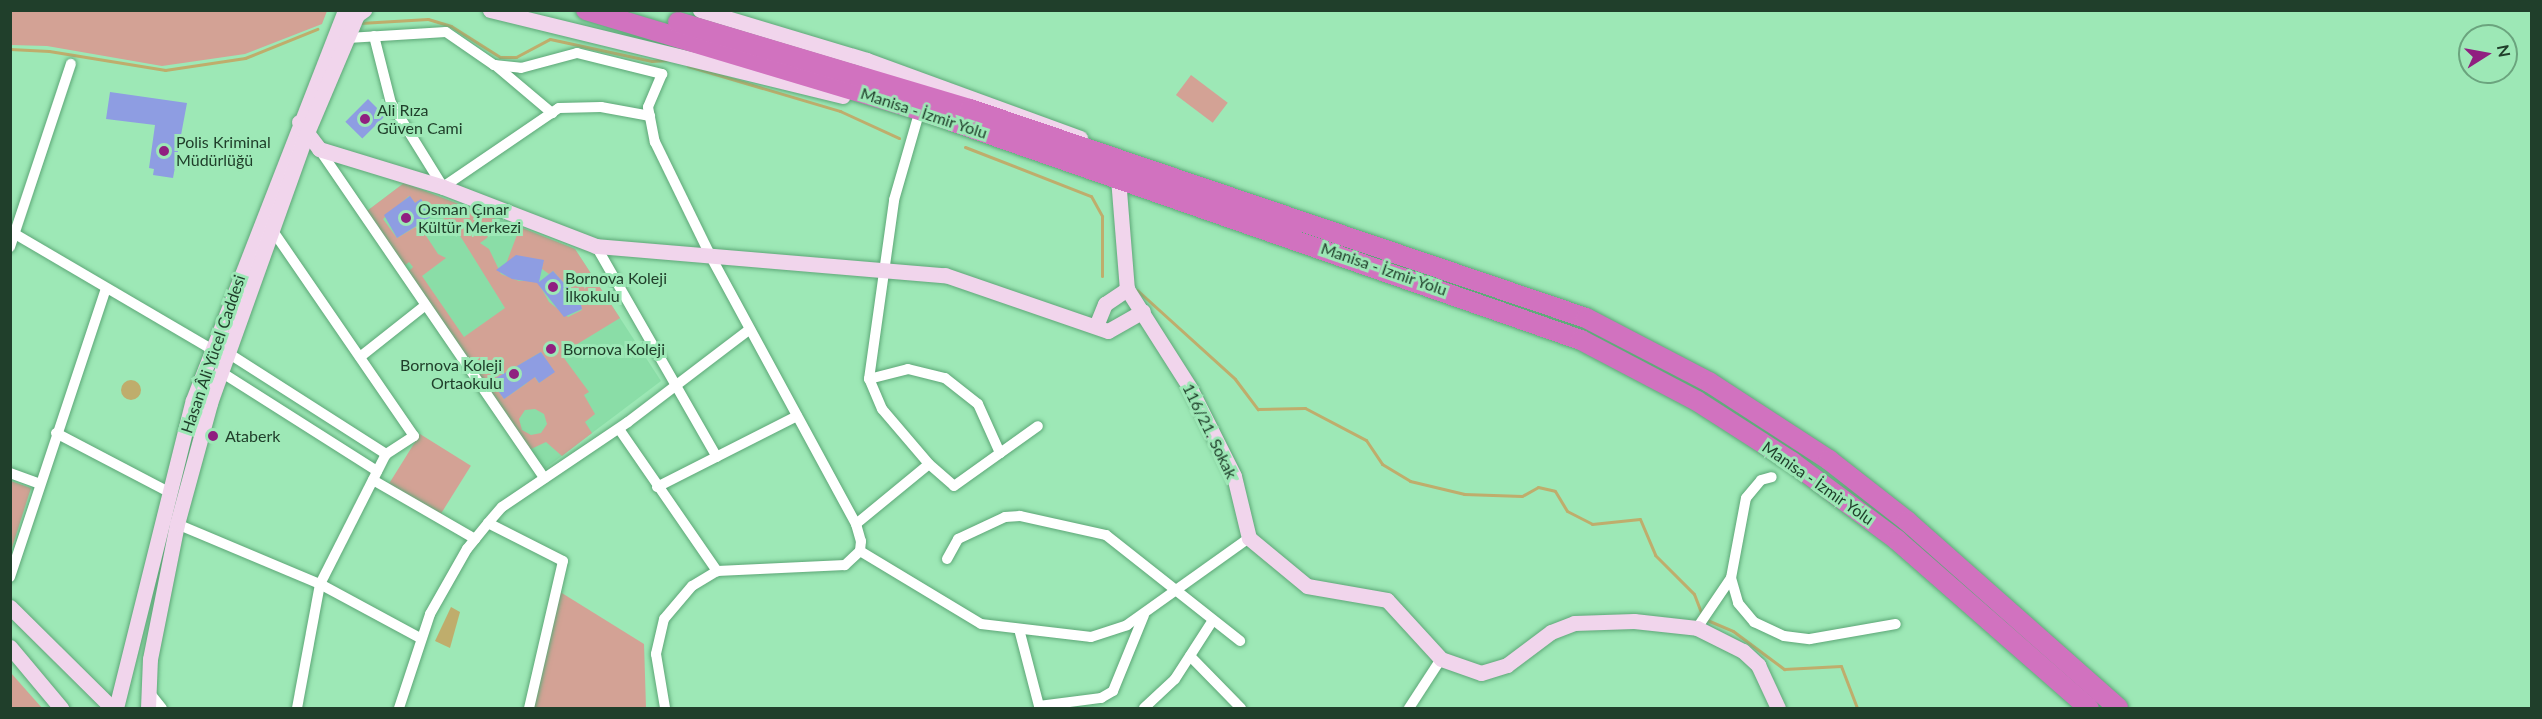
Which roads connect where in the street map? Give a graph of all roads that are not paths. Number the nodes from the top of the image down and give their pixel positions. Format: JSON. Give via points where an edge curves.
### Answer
{"nodes":[{"id":1,"x":345,"y":10,"type":"edge"},
{"id":2,"x":363,"y":10,"type":"edge"},
{"id":3,"x":490,"y":10,"type":"edge"},
{"id":4,"x":586,"y":10,"type":"edge"},
{"id":5,"x":634,"y":10,"type":"edge"},
{"id":6,"x":700,"y":10,"type":"edge"},
{"id":7,"x":374,"y":36,"type":"junction"},
{"id":8,"x":348,"y":38,"type":"junction"},
{"id":9,"x":71,"y":64,"type":"dead end"},
{"id":10,"x":494,"y":65,"type":"junction"},
{"id":11,"x":916,"y":109,"type":"junction"},
{"id":12,"x":552,"y":113,"type":"junction"},
{"id":13,"x":650,"y":116,"type":"junction"},
{"id":14,"x":303,"y":129,"type":"junction"},
{"id":15,"x":319,"y":149,"type":"junction"},
{"id":16,"x":1122,"y":169,"type":"junction"},
{"id":17,"x":443,"y":187,"type":"junction"},
{"id":18,"x":273,"y":231,"type":"junction"},
{"id":19,"x":13,"y":232,"type":"edge"},
{"id":20,"x":596,"y":246,"type":"junction"},
{"id":21,"x":10,"y":247,"type":"edge"},
{"id":22,"x":711,"y":257,"type":"junction"},
{"id":23,"x":884,"y":273,"type":"junction"},
{"id":24,"x":106,"y":289,"type":"junction"},
{"id":25,"x":1127,"y":289,"type":"junction"},
{"id":26,"x":423,"y":307,"type":"junction"},
{"id":27,"x":1143,"y":311,"type":"junction"},
{"id":28,"x":1096,"y":326,"type":"junction"},
{"id":29,"x":750,"y":329,"type":"junction"},
{"id":30,"x":211,"y":349,"type":"junction"},
{"id":31,"x":228,"y":353,"type":"junction"},
{"id":32,"x":360,"y":357,"type":"junction"},
{"id":33,"x":221,"y":372,"type":"junction"},
{"id":34,"x":869,"y":379,"type":"junction"},
{"id":35,"x":676,"y":385,"type":"junction"},
{"id":36,"x":797,"y":416,"type":"junction"},
{"id":37,"x":1038,"y":426,"type":"dead end"},
{"id":38,"x":619,"y":429,"type":"junction"},
{"id":39,"x":56,"y":433,"type":"junction"},
{"id":40,"x":1000,"y":453,"type":"junction"},
{"id":41,"x":386,"y":454,"type":"junction"},
{"id":42,"x":717,"y":457,"type":"junction"},
{"id":43,"x":929,"y":464,"type":"junction"},
{"id":44,"x":10,"y":473,"type":"edge"},
{"id":45,"x":375,"y":475,"type":"junction"},
{"id":46,"x":1773,"y":477,"type":"dead end"},
{"id":47,"x":544,"y":478,"type":"junction"},
{"id":48,"x":39,"y":483,"type":"junction"},
{"id":49,"x":657,"y":487,"type":"junction"},
{"id":50,"x":169,"y":492,"type":"junction"},
{"id":51,"x":488,"y":523,"type":"junction"},
{"id":52,"x":177,"y":524,"type":"junction"},
{"id":53,"x":856,"y":524,"type":"junction"},
{"id":54,"x":1249,"y":538,"type":"junction"},
{"id":55,"x":475,"y":539,"type":"junction"},
{"id":56,"x":860,"y":551,"type":"junction"},
{"id":57,"x":947,"y":559,"type":"dead end"},
{"id":58,"x":717,"y":571,"type":"junction"},
{"id":59,"x":10,"y":577,"type":"edge"},
{"id":60,"x":1731,"y":578,"type":"junction"},
{"id":61,"x":320,"y":584,"type":"junction"},
{"id":62,"x":1178,"y":594,"type":"junction"},
{"id":63,"x":10,"y":607,"type":"edge"},
{"id":64,"x":1144,"y":615,"type":"junction"},
{"id":65,"x":1213,"y":620,"type":"junction"},
{"id":66,"x":1896,"y":624,"type":"dead end"},
{"id":67,"x":1697,"y":628,"type":"junction"},
{"id":68,"x":1018,"y":629,"type":"junction"},
{"id":69,"x":420,"y":638,"type":"junction"},
{"id":70,"x":1240,"y":640,"type":"dead end"},
{"id":71,"x":10,"y":647,"type":"edge"},
{"id":72,"x":1190,"y":656,"type":"junction"},
{"id":73,"x":1441,"y":659,"type":"junction"},
{"id":74,"x":148,"y":691,"type":"junction"},
{"id":75,"x":61,"y":708,"type":"edge"},
{"id":76,"x":112,"y":708,"type":"edge"},
{"id":77,"x":116,"y":708,"type":"edge"},
{"id":78,"x":148,"y":708,"type":"edge"},
{"id":79,"x":162,"y":708,"type":"edge"},
{"id":80,"x":297,"y":708,"type":"edge"},
{"id":81,"x":399,"y":708,"type":"edge"},
{"id":82,"x":529,"y":708,"type":"edge"},
{"id":83,"x":665,"y":708,"type":"edge"},
{"id":84,"x":1144,"y":708,"type":"edge"},
{"id":85,"x":1241,"y":708,"type":"edge"},
{"id":86,"x":1409,"y":708,"type":"edge"},
{"id":87,"x":1778,"y":708,"type":"edge"},
{"id":88,"x":2090,"y":708,"type":"edge"},
{"id":89,"x":2118,"y":708,"type":"edge"}],
"edges":[{"from":1,"to":14,"type":"main road","name":"Hasan Âli Yücel Caddesi"},
{"from":2,"to":8,"type":"main road","name":"Hasan Âli Yücel Caddesi"},
{"from":3,"to":11,"type":"main road","via":[[819,90]]},
{"from":4,"to":11,"type":"highway","name":"Manisa - İzmir Yolu"},
{"from":5,"to":16,"type":"highway","name":"Manisa - İzmir Yolu","via":[[912,90]]},
{"from":6,"to":16,"type":"main road","via":[[867,60],[1063,130]]},
{"from":7,"to":8,"type":"street"},
{"from":7,"to":10,"type":"street","via":[[446,32]]},
{"from":7,"to":17,"type":"street","via":[[391,103]]},
{"from":8,"to":14,"type":"main road","name":"Hasan Âli Yücel Caddesi"},
{"from":9,"to":19,"type":"street"},
{"from":10,"to":12,"type":"street"},
{"from":10,"to":13,"type":"street","via":[[521,68],[577,53],[662,74],[648,107]]},
{"from":11,"to":16,"type":"highway","name":"Manisa - İzmir Yolu"},
{"from":11,"to":23,"type":"street","via":[[894,200]]},
{"from":12,"to":13,"type":"street","via":[[559,108],[601,107]]},
{"from":12,"to":17,"type":"street"},
{"from":13,"to":22,"type":"street","via":[[655,142]]},
{"from":14,"to":15,"type":"main road"},
{"from":14,"to":18,"type":"main road","name":"Hasan Âli Yücel Caddesi"},
{"from":14,"to":30,"type":"main road","name":"Hasan Âli Yücel Caddesi"},
{"from":15,"to":17,"type":"main road"},
{"from":15,"to":26,"type":"street"},
{"from":16,"to":25,"type":"main road"},
{"from":16,"to":88,"type":"highway","name":"Manisa - İzmir Yolu","via":[[1581,340],[1632,364],[1792,462],[1855,507],[1958,591]]},
{"from":16,"to":89,"type":"highway","name":"Manisa - İzmir Yolu","via":[[1586,318],[1699,377],[1829,460],[1907,521]]},
{"from":17,"to":20,"type":"main road"},
{"from":18,"to":31,"type":"main road","name":"Hasan Âli Yücel Caddesi"},
{"from":18,"to":32,"type":"street"},
{"from":19,"to":21,"type":"street"},
{"from":19,"to":24,"type":"street"},
{"from":20,"to":22,"type":"main road"},
{"from":20,"to":35,"type":"street"},
{"from":22,"to":23,"type":"main road"},
{"from":22,"to":29,"type":"street"},
{"from":23,"to":28,"type":"main road","via":[[945,275]]},
{"from":23,"to":34,"type":"street"},
{"from":24,"to":30,"type":"street"},
{"from":24,"to":39,"type":"street"},
{"from":25,"to":27,"type":"main road","name":"116/21. Sokak"},
{"from":25,"to":28,"type":"main road","via":[[1105,304]]},
{"from":26,"to":32,"type":"street"},
{"from":26,"to":47,"type":"street"},
{"from":27,"to":28,"type":"main road","via":[[1107,331]]},
{"from":27,"to":54,"type":"main road","name":"116/21. Sokak","via":[[1190,388],[1234,476]]},
{"from":29,"to":35,"type":"street"},
{"from":29,"to":36,"type":"street"},
{"from":30,"to":50,"type":"main road","name":"Hasan Âli Yücel Caddesi"},
{"from":31,"to":33,"type":"main road","name":"Hasan Âli Yücel Caddesi"},
{"from":31,"to":41,"type":"street"},
{"from":32,"to":41,"type":"street","via":[[414,436]]},
{"from":33,"to":45,"type":"street"},
{"from":33,"to":52,"type":"main road","name":"Hasan Âli Yücel Caddesi"},
{"from":34,"to":40,"type":"street","via":[[908,369],[945,378],[978,404]]},
{"from":34,"to":43,"type":"street","via":[[882,409]]},
{"from":35,"to":38,"type":"street"},
{"from":35,"to":42,"type":"street"},
{"from":36,"to":42,"type":"street"},
{"from":36,"to":53,"type":"street"},
{"from":37,"to":40,"type":"street"},
{"from":38,"to":47,"type":"street"},
{"from":38,"to":49,"type":"street"},
{"from":39,"to":48,"type":"street"},
{"from":39,"to":50,"type":"street"},
{"from":40,"to":43,"type":"street","via":[[954,486]]},
{"from":41,"to":45,"type":"street"},
{"from":42,"to":49,"type":"street"},
{"from":43,"to":53,"type":"street"},
{"from":44,"to":48,"type":"street"},
{"from":45,"to":55,"type":"street"},
{"from":45,"to":61,"type":"street"},
{"from":46,"to":60,"type":"street","via":[[1761,480],[1746,498]]},
{"from":47,"to":51,"type":"street","via":[[502,507]]},
{"from":48,"to":59,"type":"street"},
{"from":49,"to":58,"type":"street"},
{"from":50,"to":77,"type":"main road","name":"Hasan Âli Yücel Caddesi"},
{"from":51,"to":55,"type":"street"},
{"from":51,"to":82,"type":"street","via":[[563,561]]},
{"from":52,"to":61,"type":"street"},
{"from":52,"to":74,"type":"main road","name":"Hasan Âli Yücel Caddesi","via":[[150,659]]},
{"from":53,"to":56,"type":"street"},
{"from":54,"to":62,"type":"street"},
{"from":54,"to":73,"type":"main road","via":[[1307,586],[1387,600]]},
{"from":55,"to":69,"type":"street"},
{"from":56,"to":58,"type":"street","via":[[853,562],[838,566]]},
{"from":56,"to":68,"type":"street","via":[[981,624]]},
{"from":57,"to":62,"type":"street","via":[[958,539],[1005,517],[1020,516],[1106,535]]},
{"from":58,"to":83,"type":"street","via":[[692,586],[664,619],[656,657]]},
{"from":60,"to":66,"type":"street","via":[[1738,603],[1754,622],[1784,636],[1810,639]]},
{"from":60,"to":67,"type":"street"},
{"from":61,"to":69,"type":"street"},
{"from":61,"to":80,"type":"street"},
{"from":62,"to":64,"type":"street"},
{"from":62,"to":65,"type":"street"},
{"from":63,"to":76,"type":"main road"},
{"from":64,"to":68,"type":"street","via":[[1090,637]]},
{"from":64,"to":68,"type":"street","via":[[1113,691],[1101,698],[1038,706]]},
{"from":65,"to":70,"type":"street"},
{"from":65,"to":72,"type":"street"},
{"from":67,"to":73,"type":"main road","via":[[1600,619],[1551,632],[1507,665],[1481,672]]},
{"from":67,"to":87,"type":"main road","via":[[1743,651],[1758,665]]},
{"from":69,"to":81,"type":"street"},
{"from":71,"to":75,"type":"main road"},
{"from":72,"to":84,"type":"street","via":[[1160,697]]},
{"from":72,"to":85,"type":"street"},
{"from":73,"to":86,"type":"street"},
{"from":74,"to":78,"type":"main road","name":"Hasan Âli Yücel Caddesi"},
{"from":74,"to":79,"type":"street"}]}
